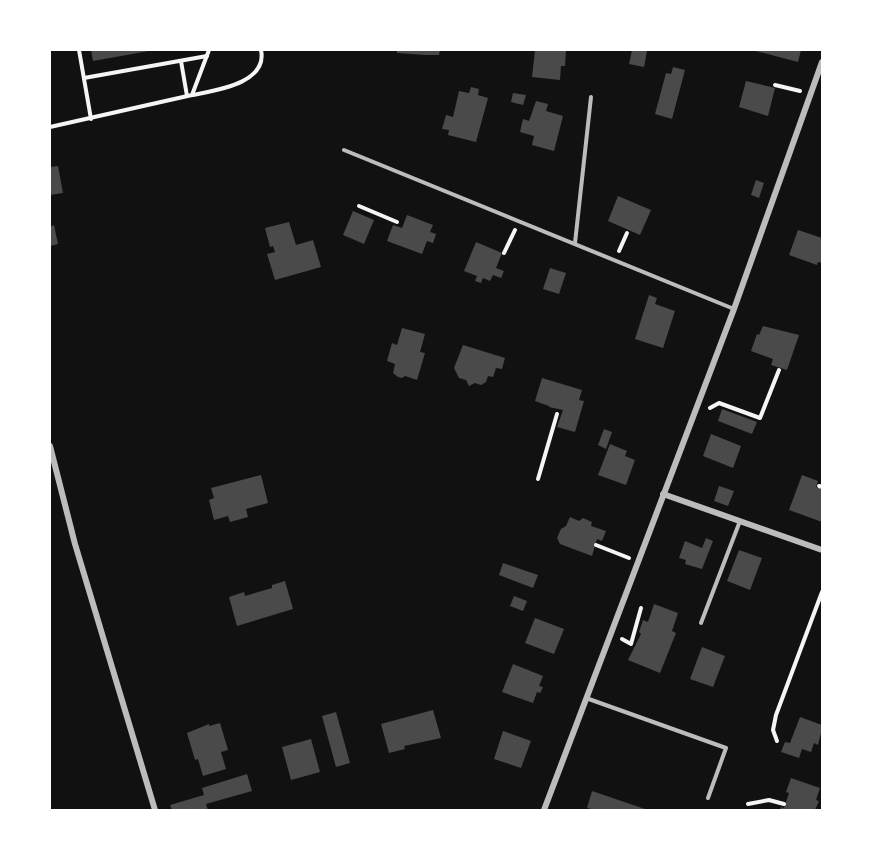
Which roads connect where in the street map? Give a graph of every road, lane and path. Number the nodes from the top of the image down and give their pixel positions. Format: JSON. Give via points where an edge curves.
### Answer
{"nodes":[{"id":1,"x":79,"y":50,"type":"edge"},
{"id":2,"x":209,"y":50,"type":"edge"},
{"id":3,"x":261,"y":50,"type":"edge"},
{"id":4,"x":207,"y":56,"type":"junction"},
{"id":5,"x":181,"y":61,"type":"junction"},
{"id":6,"x":822,"y":62,"type":"edge"},
{"id":7,"x":84,"y":78,"type":"junction"},
{"id":8,"x":774,"y":85,"type":"dead end"},
{"id":9,"x":811,"y":94,"type":"junction"},
{"id":10,"x":189,"y":96,"type":"junction"},
{"id":11,"x":591,"y":98,"type":"dead end"},
{"id":12,"x":91,"y":118,"type":"junction"},
{"id":13,"x":50,"y":127,"type":"edge"},
{"id":14,"x":344,"y":150,"type":"dead end"},
{"id":15,"x":359,"y":206,"type":"dead end"},
{"id":16,"x":519,"y":221,"type":"junction"},
{"id":17,"x":398,"y":222,"type":"dead end"},
{"id":18,"x":627,"y":233,"type":"dead end"},
{"id":19,"x":575,"y":243,"type":"junction"},
{"id":20,"x":504,"y":253,"type":"dead end"},
{"id":21,"x":615,"y":260,"type":"junction"},
{"id":22,"x":734,"y":309,"type":"junction"},
{"id":23,"x":779,"y":370,"type":"dead end"},
{"id":24,"x":711,"y":408,"type":"dead end"},
{"id":25,"x":557,"y":414,"type":"dead end"},
{"id":26,"x":50,"y":446,"type":"edge"},
{"id":27,"x":538,"y":479,"type":"dead end"},
{"id":28,"x":663,"y":494,"type":"junction"},
{"id":29,"x":740,"y":521,"type":"junction"},
{"id":30,"x":596,"y":545,"type":"dead end"},
{"id":31,"x":822,"y":550,"type":"edge"},
{"id":32,"x":638,"y":561,"type":"junction"},
{"id":33,"x":822,"y":592,"type":"edge"},
{"id":34,"x":641,"y":608,"type":"dead end"},
{"id":35,"x":701,"y":623,"type":"dead end"},
{"id":36,"x":610,"y":634,"type":"junction"},
{"id":37,"x":586,"y":698,"type":"junction"},
{"id":38,"x":777,"y":741,"type":"dead end"},
{"id":39,"x":708,"y":798,"type":"dead end"},
{"id":40,"x":748,"y":804,"type":"dead end"},
{"id":41,"x":784,"y":804,"type":"dead end"},
{"id":42,"x":154,"y":810,"type":"edge"},
{"id":43,"x":544,"y":810,"type":"edge"}],
"edges":[{"from":1,"to":7,"type":"path"},
{"from":2,"to":4,"type":"path"},
{"from":3,"to":10,"type":"path","via":[[261,66],[256,72],[224,88]]},
{"from":4,"to":5,"type":"path"},
{"from":4,"to":10,"type":"path"},
{"from":5,"to":7,"type":"path"},
{"from":5,"to":10,"type":"path"},
{"from":6,"to":9,"type":"street"},
{"from":7,"to":12,"type":"path"},
{"from":8,"to":9,"type":"path"},
{"from":9,"to":22,"type":"street"},
{"from":10,"to":12,"type":"path"},
{"from":11,"to":19,"type":"lane"},
{"from":12,"to":13,"type":"path"},
{"from":14,"to":16,"type":"lane"},
{"from":15,"to":17,"type":"path"},
{"from":16,"to":19,"type":"lane"},
{"from":16,"to":20,"type":"path"},
{"from":18,"to":21,"type":"path"},
{"from":19,"to":21,"type":"lane"},
{"from":21,"to":22,"type":"lane"},
{"from":22,"to":28,"type":"street"},
{"from":23,"to":24,"type":"path","via":[[760,418],[719,403]]},
{"from":25,"to":27,"type":"path"},
{"from":26,"to":42,"type":"street"},
{"from":28,"to":29,"type":"street"},
{"from":28,"to":32,"type":"street"},
{"from":29,"to":31,"type":"street"},
{"from":29,"to":35,"type":"lane"},
{"from":30,"to":32,"type":"path"},
{"from":32,"to":36,"type":"street"},
{"from":33,"to":38,"type":"path","via":[[776,715],[773,730]]},
{"from":34,"to":36,"type":"path","via":[[631,644]]},
{"from":36,"to":37,"type":"street"},
{"from":37,"to":39,"type":"lane","via":[[726,748]]},
{"from":37,"to":43,"type":"street"},
{"from":40,"to":41,"type":"path","via":[[769,800]]}]}
